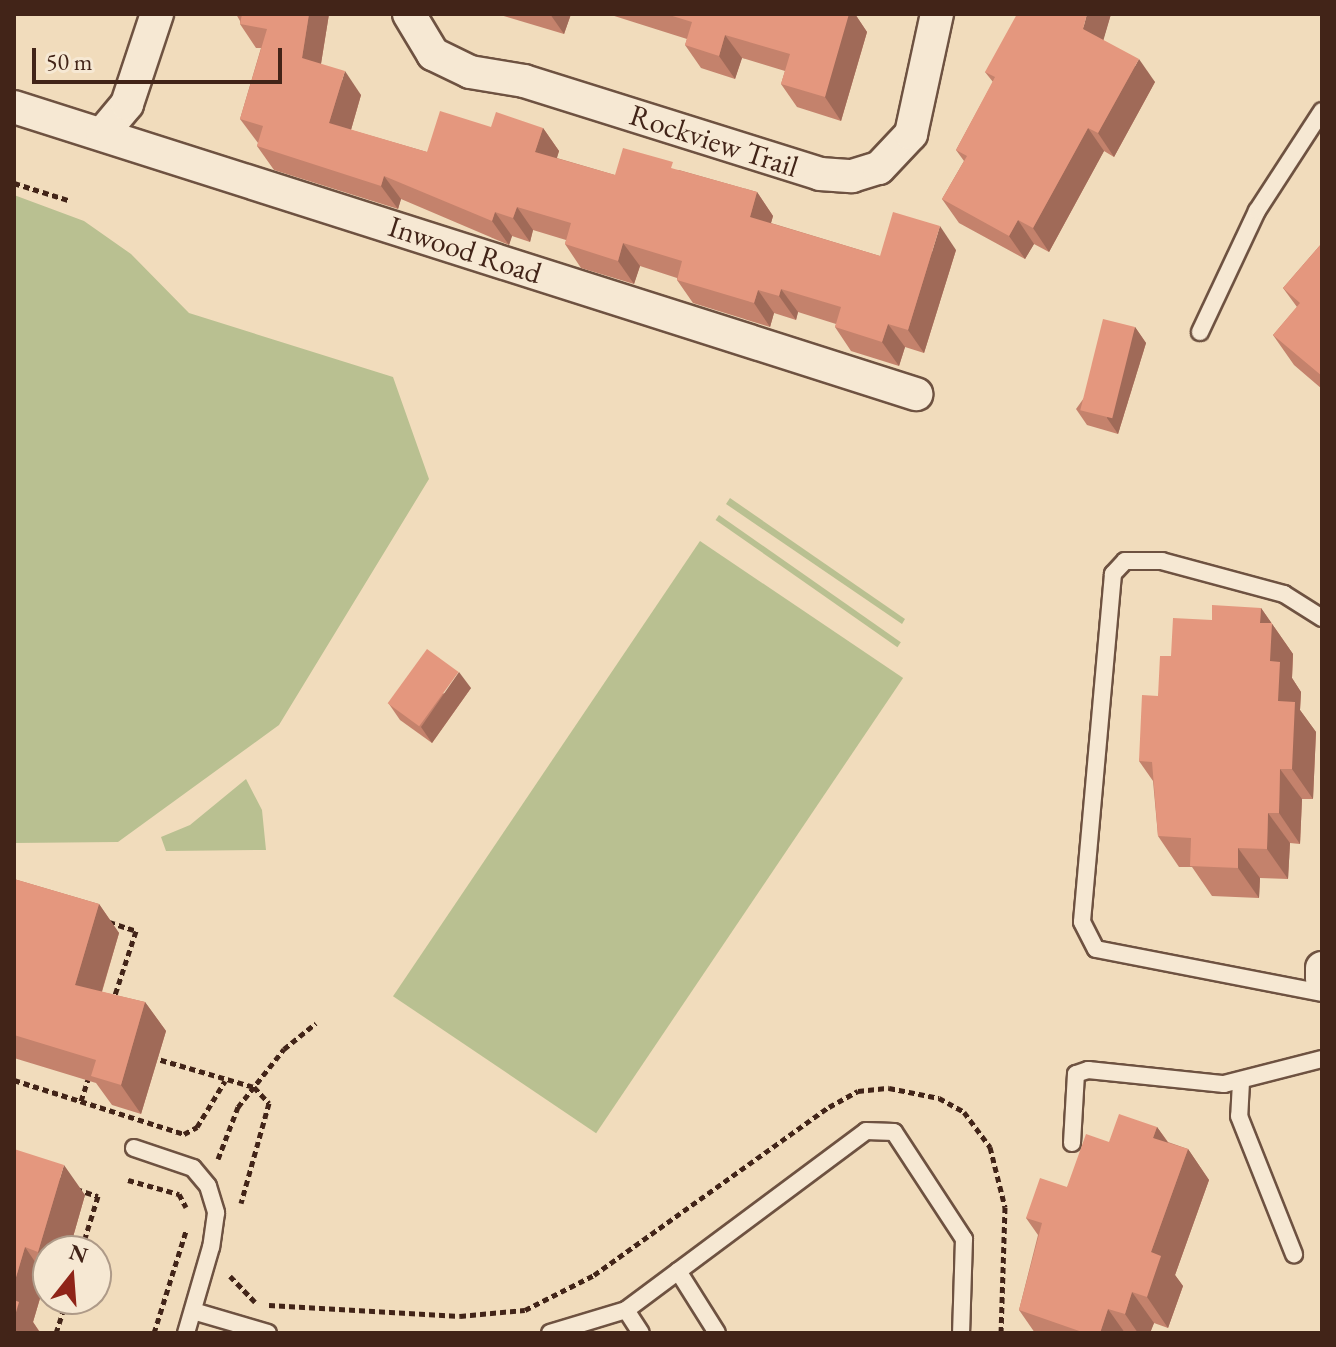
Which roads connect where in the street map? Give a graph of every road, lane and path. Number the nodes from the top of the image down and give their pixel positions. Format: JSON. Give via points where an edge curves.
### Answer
{"nodes":[{"id":1,"x":157,"y":14,"type":"edge"},
{"id":2,"x":409,"y":14,"type":"edge"},
{"id":3,"x":937,"y":14,"type":"edge"},
{"id":4,"x":14,"y":107,"type":"edge"},
{"id":5,"x":1322,"y":111,"type":"edge"},
{"id":6,"x":102,"y":134,"type":"junction"},
{"id":7,"x":14,"y":183,"type":"edge"},
{"id":8,"x":68,"y":200,"type":"dead end"},
{"id":9,"x":1200,"y":332,"type":"dead end"},
{"id":10,"x":916,"y":394,"type":"dead end"},
{"id":11,"x":1322,"y":618,"type":"edge"},
{"id":12,"x":95,"y":918,"type":"edge"},
{"id":13,"x":1322,"y":968,"type":"edge"},
{"id":14,"x":1322,"y":979,"type":"edge"},
{"id":15,"x":1322,"y":993,"type":"edge"},
{"id":16,"x":109,"y":1013,"type":"edge"},
{"id":17,"x":316,"y":1023,"type":"dead end"},
{"id":18,"x":142,"y":1054,"type":"edge"},
{"id":19,"x":1322,"y":1059,"type":"edge"},
{"id":20,"x":91,"y":1071,"type":"edge"},
{"id":21,"x":14,"y":1080,"type":"edge"},
{"id":22,"x":225,"y":1081,"type":"junction"},
{"id":23,"x":1241,"y":1082,"type":"junction"},
{"id":24,"x":254,"y":1087,"type":"junction"},
{"id":25,"x":81,"y":1101,"type":"junction"},
{"id":26,"x":1072,"y":1143,"type":"dead end"},
{"id":27,"x":134,"y":1148,"type":"dead end"},
{"id":28,"x":128,"y":1180,"type":"dead end"},
{"id":29,"x":208,"y":1186,"type":"junction"},
{"id":30,"x":70,"y":1187,"type":"dead end"},
{"id":31,"x":239,"y":1209,"type":"dead end"},
{"id":32,"x":86,"y":1235,"type":"edge"},
{"id":33,"x":1294,"y":1254,"type":"dead end"},
{"id":34,"x":228,"y":1261,"type":"dead end"},
{"id":35,"x":678,"y":1271,"type":"junction"},
{"id":36,"x":626,"y":1310,"type":"junction"},
{"id":37,"x":193,"y":1311,"type":"junction"},
{"id":38,"x":154,"y":1333,"type":"edge"},
{"id":39,"x":186,"y":1333,"type":"edge"},
{"id":40,"x":268,"y":1333,"type":"edge"},
{"id":41,"x":550,"y":1333,"type":"edge"},
{"id":42,"x":641,"y":1333,"type":"edge"},
{"id":43,"x":717,"y":1333,"type":"edge"},
{"id":44,"x":961,"y":1333,"type":"edge"},
{"id":45,"x":1001,"y":1333,"type":"edge"}],
"edges":[{"from":1,"to":6,"type":"street","via":[[127,104]]},
{"from":2,"to":3,"type":"street","name":"Rockview Trail","via":[[433,54],[470,72],[524,81],[820,174],[852,176],[879,168],[911,134]]},
{"from":4,"to":6,"type":"street","name":"Inwood Road"},
{"from":5,"to":9,"type":"lane","via":[[1257,211]]},
{"from":6,"to":10,"type":"street","name":"Inwood Road"},
{"from":7,"to":8,"type":"path"},
{"from":11,"to":15,"type":"lane","via":[[1284,594],[1162,561],[1125,561],[1113,574],[1082,922],[1096,949]]},
{"from":12,"to":16,"type":"path","via":[[136,931]]},
{"from":13,"to":14,"type":"street"},
{"from":17,"to":24,"type":"path"},
{"from":18,"to":22,"type":"path"},
{"from":19,"to":23,"type":"lane"},
{"from":20,"to":25,"type":"path"},
{"from":21,"to":25,"type":"path"},
{"from":22,"to":24,"type":"path"},
{"from":22,"to":25,"type":"path","via":[[197,1127],[184,1134]]},
{"from":23,"to":26,"type":"lane","via":[[1110,1069],[1076,1074]]},
{"from":23,"to":33,"type":"lane","via":[[1239,1116]]},
{"from":24,"to":29,"type":"path","via":[[238,1107]]},
{"from":24,"to":31,"type":"path","via":[[269,1103]]},
{"from":27,"to":29,"type":"lane","via":[[193,1168]]},
{"from":28,"to":38,"type":"path","via":[[179,1194],[191,1214]]},
{"from":29,"to":37,"type":"lane","via":[[216,1213]]},
{"from":30,"to":32,"type":"path","via":[[98,1196]]},
{"from":34,"to":45,"type":"path","via":[[231,1280],[259,1305],[460,1316],[525,1310],[594,1275],[858,1091],[912,1089],[964,1112],[990,1147],[1005,1207]]},
{"from":35,"to":36,"type":"lane"},
{"from":35,"to":43,"type":"lane"},
{"from":35,"to":44,"type":"lane","via":[[866,1131],[894,1132],[964,1239]]},
{"from":36,"to":41,"type":"lane"},
{"from":36,"to":42,"type":"lane"},
{"from":37,"to":39,"type":"lane"},
{"from":37,"to":40,"type":"lane"}]}
